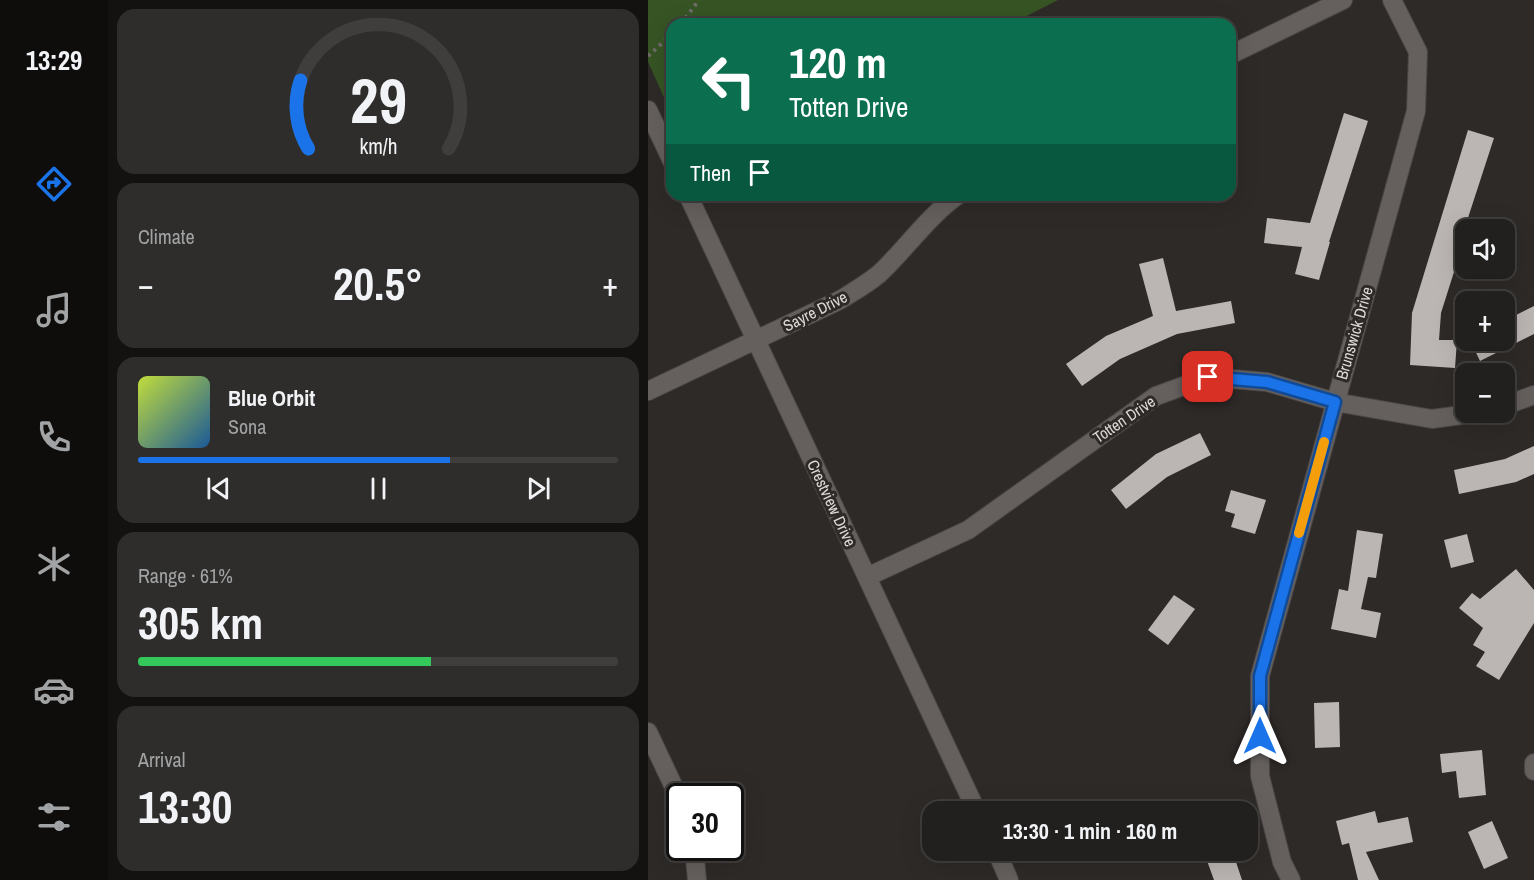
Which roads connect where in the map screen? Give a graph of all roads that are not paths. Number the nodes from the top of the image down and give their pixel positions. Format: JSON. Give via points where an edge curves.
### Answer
{"nodes":[{"id":1,"x":1343,"y":0,"type":"edge"},
{"id":2,"x":1392,"y":0,"type":"edge"},
{"id":3,"x":1236,"y":51,"type":"edge"},
{"id":4,"x":648,"y":110,"type":"edge"},
{"id":5,"x":666,"y":148,"type":"edge"},
{"id":6,"x":691,"y":201,"type":"edge"},
{"id":7,"x":950,"y":201,"type":"edge"},
{"id":8,"x":756,"y":340,"type":"junction"},
{"id":9,"x":648,"y":391,"type":"edge"},
{"id":10,"x":1534,"y":395,"type":"edge"},
{"id":11,"x":1335,"y":402,"type":"junction"},
{"id":12,"x":1515,"y":402,"type":"edge"},
{"id":13,"x":1455,"y":416,"type":"edge"},
{"id":14,"x":867,"y":577,"type":"junction"},
{"id":15,"x":648,"y":732,"type":"edge"},
{"id":16,"x":1534,"y":763,"type":"edge"},
{"id":17,"x":1534,"y":771,"type":"edge"},
{"id":18,"x":672,"y":783,"type":"edge"},
{"id":19,"x":972,"y":801,"type":"edge"},
{"id":20,"x":695,"y":861,"type":"edge"},
{"id":21,"x":1001,"y":861,"type":"edge"},
{"id":22,"x":697,"y":880,"type":"edge"},
{"id":23,"x":1009,"y":880,"type":"edge"},
{"id":24,"x":1291,"y":880,"type":"edge"}],
"edges":[{"from":1,"to":3,"type":"street"},
{"from":2,"to":11,"type":"street","name":"Brunswick Drive","via":[[1418,52],[1416,111]]},
{"from":4,"to":5,"type":"street"},
{"from":6,"to":8,"type":"street","name":"Crestview Drive"},
{"from":7,"to":8,"type":"street","name":"Sayre Drive","via":[[864,285]]},
{"from":8,"to":9,"type":"street","name":"Sayre Drive"},
{"from":8,"to":14,"type":"street","name":"Crestview Drive"},
{"from":10,"to":12,"type":"street"},
{"from":11,"to":13,"type":"street","name":"Totten Drive","via":[[1432,419]]},
{"from":11,"to":14,"type":"street","name":"Totten Drive","via":[[1267,382],[1208,377],[1156,396],[968,530]]},
{"from":11,"to":24,"type":"street","name":"Brunswick Drive","via":[[1260,676],[1260,776],[1282,862]]},
{"from":14,"to":19,"type":"street","name":"Crestview Drive"},
{"from":15,"to":18,"type":"street"},
{"from":16,"to":17,"type":"street"},
{"from":20,"to":22,"type":"street"},
{"from":21,"to":23,"type":"street"}]}
